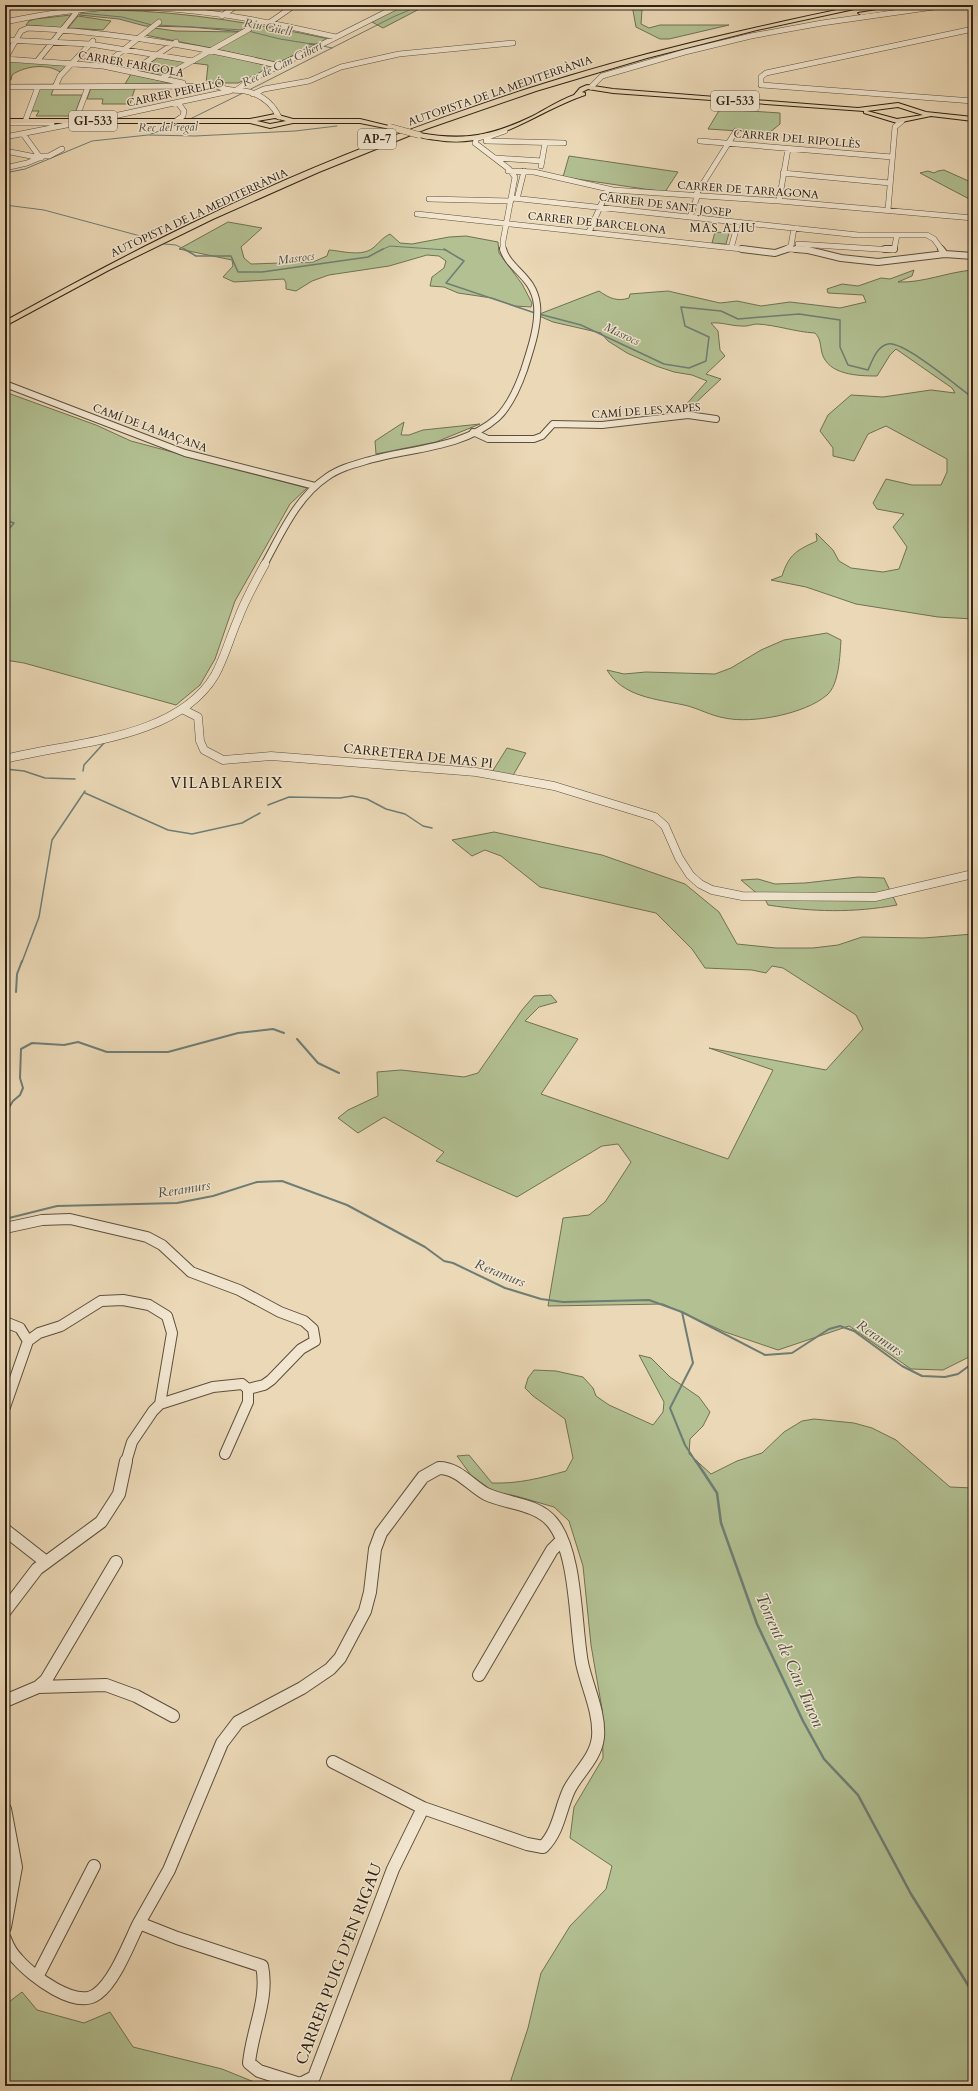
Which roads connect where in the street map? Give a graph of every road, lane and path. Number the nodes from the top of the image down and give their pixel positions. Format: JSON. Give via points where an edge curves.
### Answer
{"nodes":[{"id":1,"x":180,"y":5,"type":"edge"},
{"id":2,"x":237,"y":5,"type":"edge"},
{"id":3,"x":295,"y":5,"type":"edge"},
{"id":4,"x":400,"y":5,"type":"edge"},
{"id":5,"x":837,"y":5,"type":"edge"},
{"id":6,"x":849,"y":5,"type":"edge"},
{"id":7,"x":870,"y":5,"type":"edge"},
{"id":8,"x":922,"y":5,"type":"edge"},
{"id":9,"x":948,"y":5,"type":"edge"},
{"id":10,"x":121,"y":6,"type":"edge"},
{"id":11,"x":172,"y":8,"type":"edge"},
{"id":12,"x":75,"y":9,"type":"edge"},
{"id":13,"x":222,"y":16,"type":"junction"},
{"id":14,"x":771,"y":20,"type":"junction"},
{"id":15,"x":7,"y":22,"type":"edge"},
{"id":16,"x":159,"y":22,"type":"dead end"},
{"id":17,"x":269,"y":23,"type":"junction"},
{"id":18,"x":27,"y":28,"type":"junction"},
{"id":19,"x":64,"y":29,"type":"junction"},
{"id":20,"x":249,"y":29,"type":"dead end"},
{"id":21,"x":973,"y":29,"type":"edge"},
{"id":22,"x":750,"y":30,"type":"junction"},
{"id":23,"x":102,"y":32,"type":"junction"},
{"id":24,"x":947,"y":34,"type":"junction"},
{"id":25,"x":141,"y":36,"type":"junction"},
{"id":26,"x":973,"y":36,"type":"edge"},
{"id":27,"x":336,"y":37,"type":"junction"},
{"id":28,"x":5,"y":40,"type":"edge"},
{"id":29,"x":16,"y":40,"type":"junction"},
{"id":30,"x":54,"y":41,"type":"junction"},
{"id":31,"x":176,"y":42,"type":"junction"},
{"id":32,"x":513,"y":43,"type":"dead end"},
{"id":33,"x":90,"y":44,"type":"junction"},
{"id":34,"x":126,"y":48,"type":"junction"},
{"id":35,"x":212,"y":50,"type":"junction"},
{"id":36,"x":160,"y":54,"type":"junction"},
{"id":37,"x":5,"y":59,"type":"edge"},
{"id":38,"x":38,"y":60,"type":"junction"},
{"id":39,"x":193,"y":61,"type":"junction"},
{"id":40,"x":72,"y":62,"type":"junction"},
{"id":41,"x":103,"y":66,"type":"junction"},
{"id":42,"x":280,"y":66,"type":"junction"},
{"id":43,"x":133,"y":71,"type":"junction"},
{"id":44,"x":162,"y":78,"type":"junction"},
{"id":45,"x":230,"y":85,"type":"junction"},
{"id":46,"x":5,"y":87,"type":"edge"},
{"id":47,"x":38,"y":87,"type":"junction"},
{"id":48,"x":55,"y":87,"type":"junction"},
{"id":49,"x":88,"y":87,"type":"junction"},
{"id":50,"x":591,"y":87,"type":"junction"},
{"id":51,"x":224,"y":88,"type":"junction"},
{"id":52,"x":240,"y":89,"type":"junction"},
{"id":53,"x":230,"y":91,"type":"junction"},
{"id":54,"x":598,"y":91,"type":"junction"},
{"id":55,"x":252,"y":93,"type":"junction"},
{"id":56,"x":582,"y":93,"type":"junction"},
{"id":57,"x":898,"y":98,"type":"junction"},
{"id":58,"x":973,"y":101,"type":"edge"},
{"id":59,"x":178,"y":103,"type":"junction"},
{"id":60,"x":893,"y":105,"type":"junction"},
{"id":61,"x":905,"y":106,"type":"junction"},
{"id":62,"x":274,"y":110,"type":"junction"},
{"id":63,"x":879,"y":112,"type":"junction"},
{"id":64,"x":916,"y":114,"type":"junction"},
{"id":65,"x":26,"y":119,"type":"junction"},
{"id":66,"x":100,"y":119,"type":"junction"},
{"id":67,"x":264,"y":119,"type":"junction"},
{"id":68,"x":973,"y":119,"type":"edge"},
{"id":69,"x":281,"y":120,"type":"junction"},
{"id":70,"x":888,"y":120,"type":"junction"},
{"id":71,"x":5,"y":121,"type":"edge"},
{"id":72,"x":75,"y":121,"type":"junction"},
{"id":73,"x":87,"y":121,"type":"junction"},
{"id":74,"x":107,"y":121,"type":"junction"},
{"id":75,"x":179,"y":121,"type":"junction"},
{"id":76,"x":902,"y":122,"type":"junction"},
{"id":77,"x":513,"y":127,"type":"junction"},
{"id":78,"x":895,"y":127,"type":"junction"},
{"id":79,"x":736,"y":131,"type":"dead end"},
{"id":80,"x":497,"y":132,"type":"junction"},
{"id":81,"x":23,"y":134,"type":"junction"},
{"id":82,"x":421,"y":135,"type":"junction"},
{"id":83,"x":5,"y":137,"type":"edge"},
{"id":84,"x":486,"y":141,"type":"dead end"},
{"id":85,"x":700,"y":141,"type":"dead end"},
{"id":86,"x":476,"y":142,"type":"junction"},
{"id":87,"x":545,"y":143,"type":"junction"},
{"id":88,"x":564,"y":143,"type":"dead end"},
{"id":89,"x":727,"y":144,"type":"junction"},
{"id":90,"x":62,"y":149,"type":"dead end"},
{"id":91,"x":788,"y":149,"type":"junction"},
{"id":92,"x":5,"y":151,"type":"edge"},
{"id":93,"x":40,"y":156,"type":"junction"},
{"id":94,"x":892,"y":157,"type":"junction"},
{"id":95,"x":494,"y":158,"type":"junction"},
{"id":96,"x":542,"y":160,"type":"junction"},
{"id":97,"x":5,"y":168,"type":"edge"},
{"id":98,"x":511,"y":171,"type":"junction"},
{"id":99,"x":524,"y":171,"type":"junction"},
{"id":100,"x":539,"y":173,"type":"junction"},
{"id":101,"x":783,"y":173,"type":"junction"},
{"id":102,"x":890,"y":183,"type":"junction"},
{"id":103,"x":608,"y":189,"type":"junction"},
{"id":104,"x":697,"y":197,"type":"junction"},
{"id":105,"x":429,"y":199,"type":"dead end"},
{"id":106,"x":513,"y":199,"type":"junction"},
{"id":107,"x":778,"y":201,"type":"junction"},
{"id":108,"x":505,"y":202,"type":"junction"},
{"id":109,"x":601,"y":207,"type":"junction"},
{"id":110,"x":888,"y":210,"type":"junction"},
{"id":111,"x":515,"y":211,"type":"dead end"},
{"id":112,"x":417,"y":214,"type":"dead end"},
{"id":113,"x":514,"y":217,"type":"dead end"},
{"id":114,"x":690,"y":218,"type":"junction"},
{"id":115,"x":973,"y":218,"type":"edge"},
{"id":116,"x":738,"y":223,"type":"junction"},
{"id":117,"x":507,"y":224,"type":"junction"},
{"id":118,"x":794,"y":228,"type":"junction"},
{"id":119,"x":589,"y":232,"type":"junction"},
{"id":120,"x":897,"y":235,"type":"junction"},
{"id":121,"x":731,"y":248,"type":"junction"},
{"id":122,"x":789,"y":248,"type":"junction"},
{"id":123,"x":945,"y":254,"type":"junction"},
{"id":124,"x":973,"y":256,"type":"edge"},
{"id":125,"x":81,"y":273,"type":"dead end"},
{"id":126,"x":5,"y":324,"type":"edge"},
{"id":127,"x":5,"y":384,"type":"edge"},
{"id":128,"x":716,"y":419,"type":"dead end"},
{"id":129,"x":473,"y":432,"type":"junction"},
{"id":130,"x":315,"y":486,"type":"junction"},
{"id":131,"x":182,"y":709,"type":"junction"},
{"id":132,"x":5,"y":759,"type":"edge"},
{"id":133,"x":973,"y":874,"type":"edge"},
{"id":134,"x":5,"y":1228,"type":"edge"},
{"id":135,"x":5,"y":1322,"type":"edge"},
{"id":136,"x":28,"y":1341,"type":"junction"},
{"id":137,"x":248,"y":1389,"type":"junction"},
{"id":138,"x":160,"y":1404,"type":"junction"},
{"id":139,"x":5,"y":1407,"type":"edge"},
{"id":140,"x":225,"y":1454,"type":"dead end"},
{"id":141,"x":5,"y":1530,"type":"edge"},
{"id":142,"x":562,"y":1540,"type":"junction"},
{"id":143,"x":46,"y":1562,"type":"junction"},
{"id":144,"x":116,"y":1562,"type":"dead end"},
{"id":145,"x":5,"y":1611,"type":"edge"},
{"id":146,"x":479,"y":1674,"type":"dead end"},
{"id":147,"x":38,"y":1688,"type":"junction"},
{"id":148,"x":5,"y":1701,"type":"edge"},
{"id":149,"x":174,"y":1716,"type":"dead end"},
{"id":150,"x":334,"y":1762,"type":"dead end"},
{"id":151,"x":423,"y":1808,"type":"junction"},
{"id":152,"x":5,"y":1809,"type":"edge"},
{"id":153,"x":94,"y":1866,"type":"dead end"},
{"id":154,"x":139,"y":1923,"type":"junction"},
{"id":155,"x":5,"y":1927,"type":"edge"},
{"id":156,"x":5,"y":1939,"type":"edge"},
{"id":157,"x":37,"y":1977,"type":"junction"}],
"edges":[{"from":1,"to":11,"type":"street"},
{"from":2,"to":13,"type":"street"},
{"from":3,"to":17,"type":"street"},
{"from":4,"to":27,"type":"street"},
{"from":5,"to":14,"type":"highway"},
{"from":6,"to":14,"type":"highway","name":"AUTOPISTA DE LA MEDITERRÀNIA","number":"AP-7"},
{"from":7,"to":22,"type":"highway","name":"AUTOPISTA DE LA MEDITERRÀNIA","number":"AP-7"},
{"from":8,"to":22,"type":"highway"},
{"from":9,"to":50,"type":"street","via":[[751,36],[602,76]]},
{"from":10,"to":11,"type":"street"},
{"from":10,"to":12,"type":"street"},
{"from":11,"to":13,"type":"street"},
{"from":12,"to":15,"type":"street"},
{"from":12,"to":19,"type":"street"},
{"from":13,"to":17,"type":"street"},
{"from":14,"to":125,"type":"highway","name":"AUTOPISTA DE LA MEDITERRÀNIA","number":"AP-7","via":[[613,59],[420,122],[254,190]]},
{"from":15,"to":18,"type":"street"},
{"from":16,"to":25,"type":"street"},
{"from":17,"to":27,"type":"street"},
{"from":18,"to":19,"type":"street"},
{"from":18,"to":29,"type":"street","via":[[21,31]]},
{"from":19,"to":23,"type":"street"},
{"from":19,"to":30,"type":"street"},
{"from":20,"to":35,"type":"street"},
{"from":21,"to":24,"type":"street"},
{"from":22,"to":126,"type":"highway","name":"AUTOPISTA DE LA MEDITERRÀNIA","number":"AP-7","via":[[578,75],[380,144],[286,183],[182,231]]},
{"from":23,"to":25,"type":"street"},
{"from":23,"to":33,"type":"street"},
{"from":24,"to":26,"type":"street"},
{"from":24,"to":57,"type":"street","via":[[831,58],[761,77],[761,85]]},
{"from":25,"to":31,"type":"street"},
{"from":25,"to":34,"type":"street"},
{"from":27,"to":42,"type":"street"},
{"from":28,"to":29,"type":"street"},
{"from":29,"to":30,"type":"street"},
{"from":29,"to":37,"type":"street"},
{"from":30,"to":33,"type":"street"},
{"from":30,"to":38,"type":"street"},
{"from":31,"to":35,"type":"street"},
{"from":31,"to":36,"type":"street"},
{"from":32,"to":55,"type":"street","via":[[414,52],[360,62],[309,82]]},
{"from":33,"to":34,"type":"street"},
{"from":33,"to":40,"type":"street"},
{"from":34,"to":36,"type":"street"},
{"from":34,"to":41,"type":"street"},
{"from":35,"to":39,"type":"street"},
{"from":35,"to":42,"type":"street"},
{"from":36,"to":39,"type":"street"},
{"from":36,"to":43,"type":"street"},
{"from":37,"to":38,"type":"street","name":"CARRER FARIGOLA"},
{"from":38,"to":40,"type":"street","name":"CARRER FARIGOLA"},
{"from":39,"to":44,"type":"street"},
{"from":40,"to":41,"type":"street","name":"CARRER FARIGOLA"},
{"from":40,"to":48,"type":"street","via":[[60,76]]},
{"from":41,"to":43,"type":"street","name":"CARRER FARIGOLA"},
{"from":42,"to":52,"type":"street","via":[[247,82]]},
{"from":43,"to":44,"type":"street","name":"CARRER FARIGOLA"},
{"from":44,"to":45,"type":"street","name":"CARRER FARIGOLA","via":[[189,84]]},
{"from":45,"to":51,"type":"street"},
{"from":45,"to":52,"type":"street","name":"CARRER FARIGOLA"},
{"from":46,"to":47,"type":"street"},
{"from":47,"to":48,"type":"street"},
{"from":47,"to":65,"type":"street"},
{"from":48,"to":49,"type":"street"},
{"from":49,"to":51,"type":"street"},
{"from":49,"to":72,"type":"street"},
{"from":50,"to":54,"type":"main road","number":"GI-533"},
{"from":50,"to":56,"type":"main road","number":"GI-533","via":[[584,88]]},
{"from":51,"to":53,"type":"street"},
{"from":52,"to":53,"type":"street","name":"CARRER PERELLÓ"},
{"from":52,"to":55,"type":"street"},
{"from":53,"to":59,"type":"street","name":"CARRER PERELLÓ"},
{"from":54,"to":56,"type":"main road","number":"GI-533"},
{"from":54,"to":63,"type":"main road","number":"GI-533"},
{"from":55,"to":62,"type":"street","via":[[268,101]]},
{"from":56,"to":77,"type":"main road","number":"GI-533"},
{"from":57,"to":58,"type":"street"},
{"from":57,"to":60,"type":"street"},
{"from":57,"to":61,"type":"street"},
{"from":59,"to":66,"type":"street","name":"CARRER PERELLÓ"},
{"from":59,"to":75,"type":"street","via":[[184,111]]},
{"from":60,"to":61,"type":"main road","number":"GI-533"},
{"from":60,"to":63,"type":"main road","number":"GI-533"},
{"from":61,"to":64,"type":"main road","number":"GI-533"},
{"from":62,"to":67,"type":"street"},
{"from":62,"to":69,"type":"street"},
{"from":63,"to":70,"type":"main road","number":"GI-533"},
{"from":64,"to":68,"type":"main road","number":"GI-533"},
{"from":64,"to":76,"type":"main road","number":"GI-533"},
{"from":65,"to":71,"type":"street"},
{"from":65,"to":72,"type":"street"},
{"from":66,"to":72,"type":"street"},
{"from":66,"to":74,"type":"street"},
{"from":67,"to":69,"type":"main road","number":"GI-533"},
{"from":67,"to":69,"type":"main road","number":"GI-533","via":[[270,126]]},
{"from":67,"to":75,"type":"main road","number":"GI-533"},
{"from":69,"to":82,"type":"main road","number":"GI-533","bridge":true,"via":[[360,121]]},
{"from":70,"to":76,"type":"main road","number":"GI-533"},
{"from":70,"to":78,"type":"street"},
{"from":71,"to":72,"type":"street"},
{"from":71,"to":73,"type":"main road","number":"GI-533"},
{"from":72,"to":73,"type":"street"},
{"from":72,"to":81,"type":"street"},
{"from":73,"to":74,"type":"main road","number":"GI-533"},
{"from":74,"to":75,"type":"main road","number":"GI-533"},
{"from":76,"to":78,"type":"street"},
{"from":77,"to":80,"type":"main road","number":"GI-533"},
{"from":77,"to":86,"type":"main road","number":"GI-533"},
{"from":78,"to":94,"type":"street"},
{"from":79,"to":89,"type":"street"},
{"from":80,"to":82,"type":"main road","number":"GI-533","via":[[460,138]]},
{"from":80,"to":86,"type":"street"},
{"from":81,"to":83,"type":"street"},
{"from":81,"to":93,"type":"street"},
{"from":82,"to":86,"type":"main road","number":"GI-533"},
{"from":84,"to":87,"type":"street"},
{"from":85,"to":89,"type":"street","name":"CARRER DEL RIPOLLÈS"},
{"from":86,"to":95,"type":"street"},
{"from":87,"to":88,"type":"street"},
{"from":87,"to":96,"type":"street"},
{"from":89,"to":91,"type":"street","name":"CARRER DEL RIPOLLÈS"},
{"from":89,"to":104,"type":"street","via":[[695,196]]},
{"from":90,"to":93,"type":"street"},
{"from":91,"to":94,"type":"street","name":"CARRER DEL RIPOLLÈS"},
{"from":91,"to":101,"type":"street"},
{"from":92,"to":93,"type":"street"},
{"from":93,"to":97,"type":"street","via":[[27,163]]},
{"from":94,"to":102,"type":"street"},
{"from":95,"to":96,"type":"street"},
{"from":95,"to":98,"type":"street","via":[[502,164],[498,165]]},
{"from":96,"to":100,"type":"street"},
{"from":98,"to":99,"type":"street","name":"CARRER DE TARRAGONA"},
{"from":98,"to":106,"type":"street"},
{"from":98,"to":108,"type":"street"},
{"from":99,"to":100,"type":"street","name":"CARRER DE TARRAGONA"},
{"from":99,"to":106,"type":"street"},
{"from":100,"to":103,"type":"street","name":"CARRER DE TARRAGONA"},
{"from":101,"to":102,"type":"street"},
{"from":101,"to":107,"type":"street"},
{"from":102,"to":110,"type":"street"},
{"from":103,"to":104,"type":"street","name":"CARRER DE TARRAGONA"},
{"from":103,"to":109,"type":"street"},
{"from":104,"to":107,"type":"street","name":"CARRER DE TARRAGONA"},
{"from":104,"to":114,"type":"street"},
{"from":105,"to":108,"type":"street","name":"CARRER DE SANT JOSEP"},
{"from":106,"to":108,"type":"street","name":"CARRER DE SANT JOSEP"},
{"from":106,"to":109,"type":"street","name":"CARRER DE SANT JOSEP"},
{"from":106,"to":111,"type":"street"},
{"from":106,"to":117,"type":"street"},
{"from":107,"to":110,"type":"street","name":"CARRER DE TARRAGONA"},
{"from":108,"to":117,"type":"street"},
{"from":109,"to":114,"type":"street","name":"CARRER DE SANT JOSEP"},
{"from":109,"to":119,"type":"street"},
{"from":110,"to":115,"type":"street","name":"CARRER DE TARRAGONA"},
{"from":112,"to":117,"type":"street","name":"CARRER DE BARCELONA"},
{"from":113,"to":117,"type":"street"},
{"from":114,"to":116,"type":"street","name":"CARRER DE SANT JOSEP"},
{"from":116,"to":118,"type":"street","name":"CARRER DE SANT JOSEP"},
{"from":116,"to":121,"type":"street"},
{"from":117,"to":119,"type":"street","name":"CARRER DE BARCELONA"},
{"from":117,"to":129,"type":"street","via":[[503,251],[528,281],[537,304],[532,340],[511,401],[495,419]]},
{"from":118,"to":120,"type":"street","name":"CARRER DE SANT JOSEP","via":[[864,235]]},
{"from":118,"to":122,"type":"street"},
{"from":119,"to":121,"type":"street","name":"CARRER DE BARCELONA"},
{"from":120,"to":122,"type":"street","via":[[894,250],[816,244]]},
{"from":120,"to":123,"type":"street","name":"CARRER DE SANT JOSEP","via":[[928,234]]},
{"from":121,"to":122,"type":"street","name":"CARRER DE BARCELONA","via":[[775,253]]},
{"from":122,"to":123,"type":"street","via":[[878,262]]},
{"from":123,"to":124,"type":"street"},
{"from":127,"to":130,"type":"street","name":"CAMÍ DE LA MAÇANA","via":[[185,453]]},
{"from":128,"to":129,"type":"street","name":"CAMÍ DE LES XAPES","via":[[682,416],[602,425],[553,424],[542,436],[534,439],[488,439]]},
{"from":129,"to":130,"type":"street","via":[[434,446],[361,460],[337,471]]},
{"from":130,"to":131,"type":"street","via":[[298,505],[244,604],[219,671],[207,688]]},
{"from":131,"to":132,"type":"street","via":[[136,729]]},
{"from":131,"to":133,"type":"street","name":"CARRETERA DE MAS PI","via":[[198,716],[200,741],[204,750],[223,760],[271,756],[476,772],[554,786],[642,813],[665,826],[679,858],[690,875],[712,890],[742,896],[875,897]]},
{"from":134,"to":137,"type":"street","via":[[48,1218],[65,1218],[156,1240],[194,1274],[223,1283],[308,1323],[314,1329],[315,1341],[301,1350],[271,1380],[264,1385]]},
{"from":135,"to":136,"type":"street","via":[[25,1332]]},
{"from":136,"to":138,"type":"street","via":[[39,1333],[61,1326],[101,1301],[123,1300],[148,1305],[167,1316],[172,1333]]},
{"from":136,"to":139,"type":"street"},
{"from":137,"to":138,"type":"street","via":[[242,1384],[213,1387]]},
{"from":137,"to":140,"type":"street","via":[[248,1402]]},
{"from":138,"to":143,"type":"street","via":[[132,1442],[123,1484],[113,1506],[101,1522]]},
{"from":141,"to":143,"type":"street"},
{"from":142,"to":146,"type":"street","via":[[552,1550]]},
{"from":142,"to":151,"type":"street","via":[[568,1558],[584,1671],[597,1721],[598,1737],[596,1747],[565,1799],[553,1837],[544,1847],[527,1844]]},
{"from":142,"to":154,"type":"street","via":[[558,1530],[544,1513],[486,1494],[453,1470],[439,1467],[423,1477],[380,1533],[365,1611],[349,1644],[330,1669],[318,1678],[247,1716],[231,1729],[214,1758],[182,1843]]},
{"from":143,"to":145,"type":"street","via":[[37,1569]]},
{"from":144,"to":147,"type":"street","via":[[46,1680]]},
{"from":147,"to":148,"type":"street"},
{"from":147,"to":149,"type":"street","via":[[98,1684],[135,1696]]},
{"from":150,"to":151,"type":"street"},
{"from":151,"to":154,"type":"street","name":"CARRER PUIG D'EN RIGAU","via":[[393,1869],[314,2077],[300,2084],[259,2071],[249,2063],[249,2048],[266,1976],[262,1966]]},
{"from":152,"to":155,"type":"street","via":[[16,1867]]},
{"from":153,"to":157,"type":"street"},
{"from":154,"to":157,"type":"street","via":[[108,1984],[101,1992],[90,1998],[77,1998]]},
{"from":156,"to":157,"type":"street","via":[[7,1947],[18,1961]]}]}
